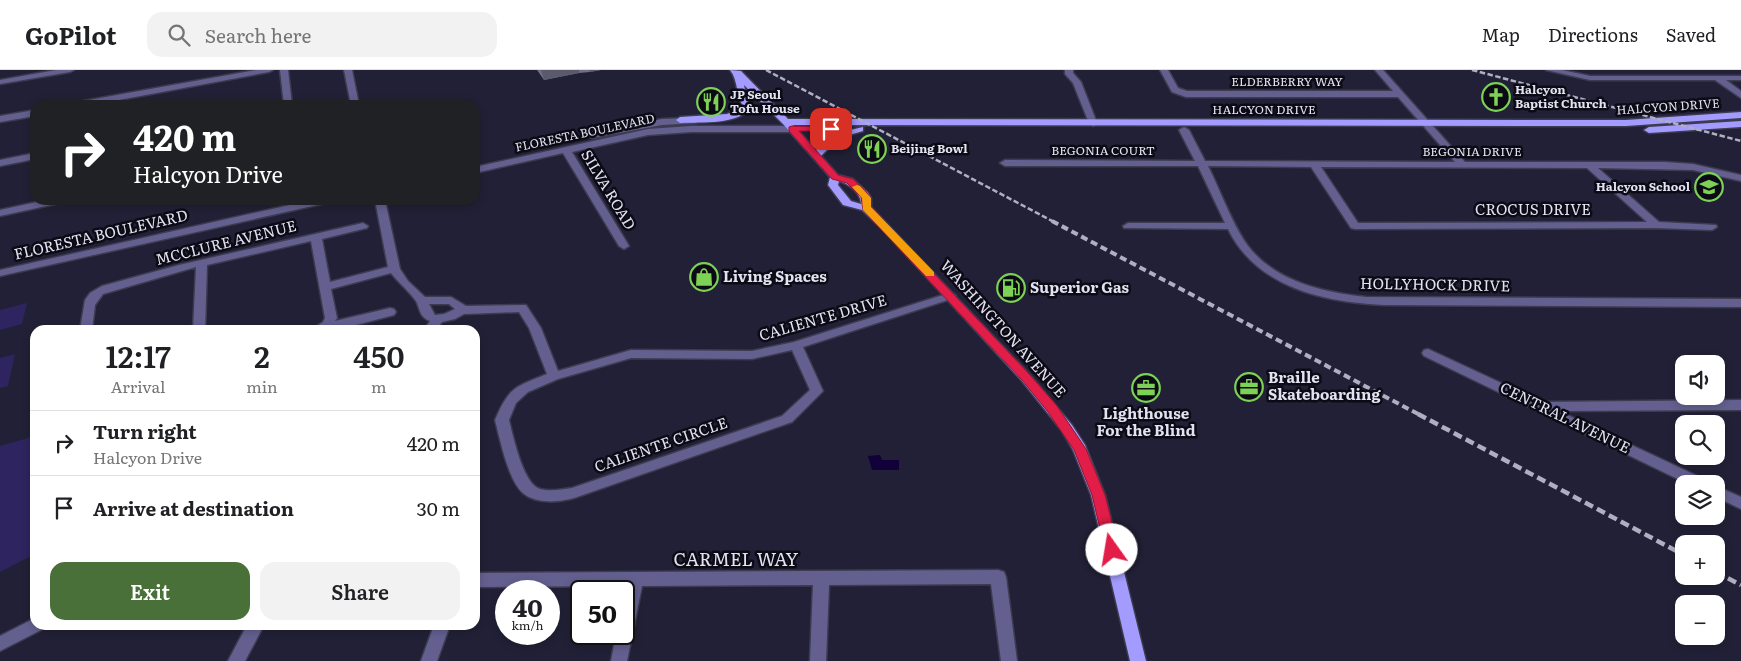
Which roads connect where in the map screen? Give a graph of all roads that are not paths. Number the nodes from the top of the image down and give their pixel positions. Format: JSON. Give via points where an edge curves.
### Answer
{"nodes":[{"id":1,"x":70,"y":70,"type":"edge"},
{"id":2,"x":269,"y":70,"type":"edge"},
{"id":3,"x":284,"y":70,"type":"edge"},
{"id":4,"x":348,"y":70,"type":"edge"},
{"id":5,"x":1069,"y":70,"type":"edge"},
{"id":6,"x":1164,"y":70,"type":"edge"},
{"id":7,"x":1379,"y":70,"type":"edge"},
{"id":8,"x":1550,"y":70,"type":"edge"},
{"id":9,"x":736,"y":72,"type":"edge"},
{"id":10,"x":1717,"y":78,"type":"junction"},
{"id":11,"x":1741,"y":78,"type":"edge"},
{"id":12,"x":0,"y":82,"type":"edge"},
{"id":13,"x":1400,"y":94,"type":"junction"},
{"id":14,"x":1741,"y":94,"type":"edge"},
{"id":15,"x":105,"y":100,"type":"edge"},
{"id":16,"x":287,"y":100,"type":"edge"},
{"id":17,"x":353,"y":100,"type":"edge"},
{"id":18,"x":30,"y":114,"type":"edge"},
{"id":19,"x":1741,"y":115,"type":"edge"},
{"id":20,"x":0,"y":119,"type":"edge"},
{"id":21,"x":680,"y":120,"type":"junction"},
{"id":22,"x":1093,"y":122,"type":"junction"},
{"id":23,"x":1426,"y":123,"type":"junction"},
{"id":24,"x":1577,"y":123,"type":"junction"},
{"id":25,"x":1741,"y":124,"type":"edge"},
{"id":26,"x":789,"y":125,"type":"junction"},
{"id":27,"x":860,"y":130,"type":"junction"},
{"id":28,"x":1184,"y":130,"type":"junction"},
{"id":29,"x":1433,"y":131,"type":"junction"},
{"id":30,"x":1559,"y":131,"type":"junction"},
{"id":31,"x":566,"y":150,"type":"junction"},
{"id":32,"x":816,"y":156,"type":"junction"},
{"id":33,"x":30,"y":157,"type":"edge"},
{"id":34,"x":480,"y":161,"type":"edge"},
{"id":35,"x":0,"y":163,"type":"edge"},
{"id":36,"x":1005,"y":163,"type":"dead end"},
{"id":37,"x":1202,"y":164,"type":"junction"},
{"id":38,"x":1462,"y":164,"type":"junction"},
{"id":39,"x":1315,"y":165,"type":"junction"},
{"id":40,"x":1591,"y":166,"type":"junction"},
{"id":41,"x":480,"y":169,"type":"edge"},
{"id":42,"x":835,"y":177,"type":"junction"},
{"id":43,"x":1741,"y":178,"type":"edge"},
{"id":44,"x":37,"y":205,"type":"edge"},
{"id":45,"x":293,"y":205,"type":"edge"},
{"id":46,"x":381,"y":205,"type":"edge"},
{"id":47,"x":866,"y":208,"type":"junction"},
{"id":48,"x":0,"y":213,"type":"edge"},
{"id":49,"x":1656,"y":225,"type":"junction"},
{"id":50,"x":364,"y":226,"type":"dead end"},
{"id":51,"x":1128,"y":226,"type":"dead end"},
{"id":52,"x":1232,"y":226,"type":"junction"},
{"id":53,"x":1712,"y":227,"type":"dead end"},
{"id":54,"x":316,"y":237,"type":"junction"},
{"id":55,"x":624,"y":246,"type":"dead end"},
{"id":56,"x":202,"y":263,"type":"junction"},
{"id":57,"x":394,"y":268,"type":"junction"},
{"id":58,"x":0,"y":274,"type":"edge"},
{"id":59,"x":325,"y":286,"type":"junction"},
{"id":60,"x":950,"y":296,"type":"junction"},
{"id":61,"x":422,"y":300,"type":"junction"},
{"id":62,"x":1741,"y":303,"type":"edge"},
{"id":63,"x":461,"y":310,"type":"junction"},
{"id":64,"x":390,"y":312,"type":"dead end"},
{"id":65,"x":438,"y":319,"type":"junction"},
{"id":66,"x":87,"y":325,"type":"edge"},
{"id":67,"x":199,"y":325,"type":"edge"},
{"id":68,"x":324,"y":325,"type":"edge"},
{"id":69,"x":341,"y":325,"type":"edge"},
{"id":70,"x":434,"y":325,"type":"edge"},
{"id":71,"x":796,"y":345,"type":"junction"},
{"id":72,"x":1428,"y":353,"type":"dead end"},
{"id":73,"x":554,"y":376,"type":"junction"},
{"id":74,"x":1741,"y":405,"type":"edge"},
{"id":75,"x":1542,"y":406,"type":"junction"},
{"id":76,"x":502,"y":420,"type":"joint"},
{"id":77,"x":1683,"y":475,"type":"edge"},
{"id":78,"x":1725,"y":495,"type":"edge"},
{"id":79,"x":1741,"y":503,"type":"edge"},
{"id":80,"x":480,"y":580,"type":"edge"},
{"id":81,"x":570,"y":580,"type":"edge"},
{"id":82,"x":635,"y":580,"type":"edge"},
{"id":83,"x":820,"y":580,"type":"junction"},
{"id":84,"x":30,"y":628,"type":"edge"},
{"id":85,"x":253,"y":630,"type":"edge"},
{"id":86,"x":440,"y":630,"type":"edge"},
{"id":87,"x":0,"y":644,"type":"edge"},
{"id":88,"x":622,"y":645,"type":"edge"},
{"id":89,"x":236,"y":661,"type":"edge"},
{"id":90,"x":429,"y":661,"type":"edge"},
{"id":91,"x":619,"y":661,"type":"edge"},
{"id":92,"x":818,"y":661,"type":"edge"},
{"id":93,"x":1008,"y":661,"type":"edge"},
{"id":94,"x":1138,"y":661,"type":"edge"}],
"edges":[{"from":1,"to":12,"type":"street"},
{"from":2,"to":15,"type":"street"},
{"from":3,"to":16,"type":"street"},
{"from":4,"to":17,"type":"street"},
{"from":5,"to":22,"type":"street","via":[[1078,82]]},
{"from":6,"to":13,"type":"street","name":"ELDERBERRY WAY","via":[[1175,90],[1186,94]]},
{"from":7,"to":13,"type":"street"},
{"from":8,"to":10,"type":"street","via":[[1590,78]]},
{"from":9,"to":21,"type":"main road","via":[[743,100],[749,108],[745,112],[720,118]]},
{"from":9,"to":26,"type":"main road","name":"WASHINGTON AVENUE"},
{"from":10,"to":11,"type":"street"},
{"from":10,"to":14,"type":"street"},
{"from":13,"to":23,"type":"street"},
{"from":18,"to":20,"type":"street"},
{"from":19,"to":24,"type":"main road","name":"HALCYON DRIVE"},
{"from":21,"to":26,"type":"street","name":"FLORESTA BOULEVARD"},
{"from":21,"to":34,"type":"street","name":"FLORESTA BOULEVARD","via":[[622,128]]},
{"from":22,"to":23,"type":"main road","name":"HALCYON DRIVE"},
{"from":22,"to":26,"type":"main road","name":"HALCYON DRIVE"},
{"from":23,"to":24,"type":"main road","name":"HALCYON DRIVE"},
{"from":23,"to":29,"type":"street"},
{"from":24,"to":30,"type":"main road"},
{"from":25,"to":30,"type":"main road","name":"HALCYON DRIVE","via":[[1640,131]]},
{"from":26,"to":27,"type":"main road","name":"HALCYON DRIVE"},
{"from":26,"to":31,"type":"street","name":"FLORESTA BOULEVARD","via":[[678,130],[629,136]]},
{"from":26,"to":32,"type":"main road","name":"WASHINGTON AVENUE"},
{"from":27,"to":28,"type":"main road","name":"HALCYON DRIVE"},
{"from":27,"to":32,"type":"main road","via":[[836,136]]},
{"from":28,"to":29,"type":"main road","name":"HALCYON DRIVE"},
{"from":28,"to":37,"type":"street","name":"HOLLYHOCK DRIVE"},
{"from":29,"to":30,"type":"main road","name":"HALCYON DRIVE"},
{"from":29,"to":38,"type":"street"},
{"from":31,"to":41,"type":"street","name":"FLORESTA BOULEVARD"},
{"from":31,"to":55,"type":"street","name":"SILVA ROAD"},
{"from":32,"to":42,"type":"main road","name":"WASHINGTON AVENUE"},
{"from":33,"to":35,"type":"street"},
{"from":36,"to":37,"type":"street","name":"BEGONIA COURT"},
{"from":37,"to":39,"type":"street","name":"BEGONIA DRIVE"},
{"from":37,"to":52,"type":"street","name":"HOLLYHOCK DRIVE"},
{"from":38,"to":39,"type":"street","name":"BEGONIA DRIVE"},
{"from":38,"to":40,"type":"street","name":"BEGONIA DRIVE"},
{"from":39,"to":49,"type":"street","name":"CROCUS DRIVE","via":[[1355,226]]},
{"from":40,"to":43,"type":"street","name":"BEGONIA DRIVE","via":[[1692,167]]},
{"from":40,"to":49,"type":"street"},
{"from":42,"to":47,"type":"main road","name":"WASHINGTON AVENUE","via":[[850,181],[866,198]]},
{"from":42,"to":47,"type":"main road","name":"WASHINGTON AVENUE","via":[[833,186],[847,203]]},
{"from":44,"to":48,"type":"street"},
{"from":45,"to":58,"type":"street","name":"FLORESTA BOULEVARD"},
{"from":46,"to":57,"type":"street"},
{"from":47,"to":60,"type":"main road","name":"WASHINGTON AVENUE"},
{"from":49,"to":53,"type":"street","name":"CROCUS DRIVE"},
{"from":50,"to":54,"type":"street","name":"MCCLURE AVENUE"},
{"from":51,"to":52,"type":"street"},
{"from":52,"to":62,"type":"street","name":"HOLLYHOCK DRIVE","via":[[1245,248],[1284,278],[1317,292],[1362,301]]},
{"from":54,"to":56,"type":"street","name":"MCCLURE AVENUE"},
{"from":54,"to":59,"type":"street"},
{"from":56,"to":66,"type":"street","name":"MCCLURE AVENUE","via":[[96,292],[90,298]]},
{"from":56,"to":67,"type":"street"},
{"from":57,"to":59,"type":"street"},
{"from":57,"to":61,"type":"street"},
{"from":59,"to":68,"type":"street","via":[[331,318]]},
{"from":60,"to":71,"type":"street","name":"CALIENTE DRIVE"},
{"from":60,"to":94,"type":"main road","name":"WASHINGTON AVENUE","via":[[1058,415],[1080,449],[1098,495]]},
{"from":61,"to":63,"type":"street","via":[[450,301]]},
{"from":61,"to":65,"type":"street","via":[[431,318]]},
{"from":63,"to":65,"type":"street","via":[[453,316]]},
{"from":63,"to":73,"type":"street","via":[[522,308],[535,328]]},
{"from":64,"to":69,"type":"street"},
{"from":65,"to":70,"type":"street"},
{"from":71,"to":73,"type":"street","name":"CALIENTE DRIVE","via":[[752,355],[631,354]]},
{"from":71,"to":76,"type":"street","name":"CALIENTE CIRCLE","via":[[818,391],[787,418],[572,493],[546,496],[529,490],[513,456]]},
{"from":72,"to":75,"type":"street","name":"CENTRAL AVENUE"},
{"from":73,"to":76,"type":"street","name":"CALIENTE DRIVE","via":[[523,389],[510,401]]},
{"from":74,"to":75,"type":"street"},
{"from":75,"to":77,"type":"street","name":"CENTRAL AVENUE"},
{"from":78,"to":79,"type":"street"},
{"from":80,"to":81,"type":"street","name":"CARMEL WAY"},
{"from":82,"to":83,"type":"street","name":"CARMEL WAY"},
{"from":83,"to":92,"type":"street"},
{"from":83,"to":93,"type":"street","name":"CARMEL WAY","via":[[998,578]]},
{"from":84,"to":87,"type":"street"},
{"from":85,"to":89,"type":"street"},
{"from":86,"to":90,"type":"street"},
{"from":88,"to":91,"type":"street"}]}
